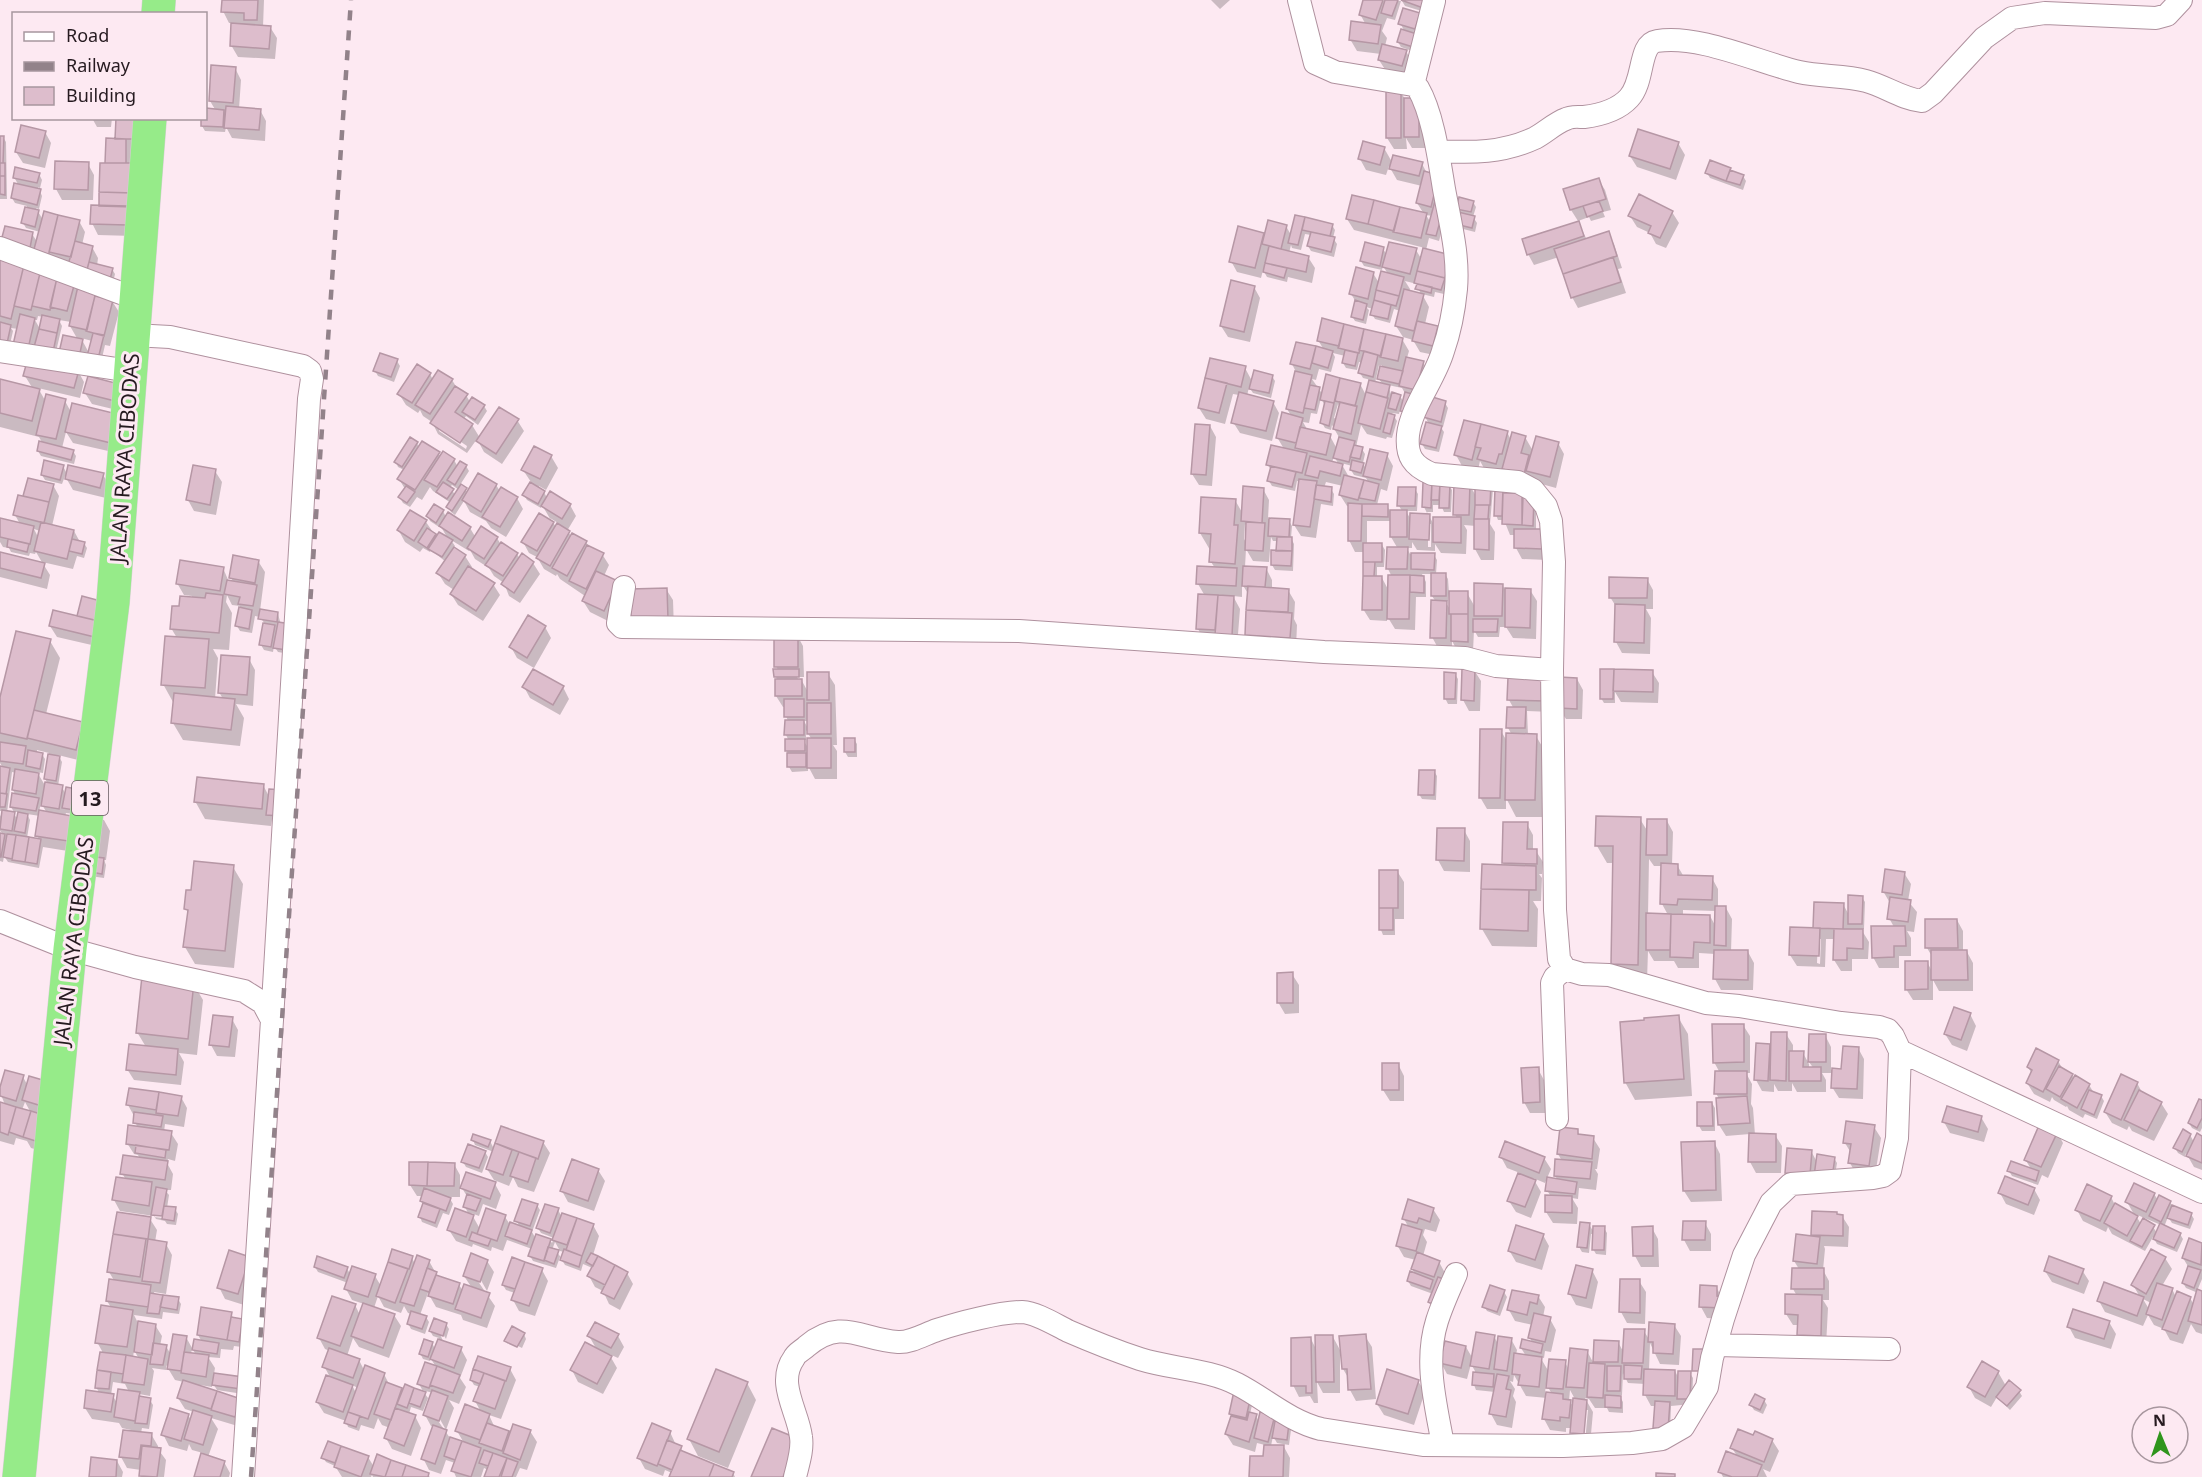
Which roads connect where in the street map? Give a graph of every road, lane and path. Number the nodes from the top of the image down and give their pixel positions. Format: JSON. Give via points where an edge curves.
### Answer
{"nodes":[{"id":1,"x":1299,"y":0,"type":"edge"},
{"id":2,"x":1434,"y":0,"type":"edge"},
{"id":3,"x":2181,"y":0,"type":"edge"},
{"id":4,"x":1413,"y":85,"type":"junction"},
{"id":5,"x":150,"y":120,"type":"edge"},
{"id":6,"x":1438,"y":151,"type":"junction"},
{"id":7,"x":0,"y":248,"type":"edge"},
{"id":8,"x":137,"y":299,"type":"junction"},
{"id":9,"x":133,"y":335,"type":"junction"},
{"id":10,"x":0,"y":351,"type":"edge"},
{"id":11,"x":130,"y":371,"type":"junction"},
{"id":12,"x":624,"y":587,"type":"dead end"},
{"id":13,"x":1552,"y":670,"type":"junction"},
{"id":14,"x":0,"y":921,"type":"edge"},
{"id":15,"x":70,"y":949,"type":"junction"},
{"id":16,"x":1565,"y":969,"type":"junction"},
{"id":17,"x":272,"y":1020,"type":"junction"},
{"id":18,"x":1900,"y":1051,"type":"junction"},
{"id":19,"x":1557,"y":1119,"type":"dead end"},
{"id":20,"x":2202,"y":1192,"type":"edge"},
{"id":21,"x":1456,"y":1275,"type":"dead end"},
{"id":22,"x":1716,"y":1344,"type":"junction"},
{"id":23,"x":1889,"y":1349,"type":"dead end"},
{"id":24,"x":1443,"y":1445,"type":"junction"},
{"id":25,"x":19,"y":1477,"type":"edge"},
{"id":26,"x":243,"y":1477,"type":"edge"},
{"id":27,"x":795,"y":1477,"type":"edge"}],
"edges":[{"from":1,"to":4,"type":"street","via":[[1315,63],[1335,72]]},
{"from":2,"to":4,"type":"street"},
{"from":3,"to":6,"type":"street","via":[[2167,15],[2156,18],[2045,13],[2012,18],[1984,38],[1922,101],[1868,81],[1800,72],[1701,44],[1658,41],[1645,50],[1638,86],[1628,99],[1608,112],[1568,117],[1535,138],[1498,150]]},
{"from":4,"to":6,"type":"street","via":[[1421,94]]},
{"from":5,"to":8,"type":"highway","name":"JALAN RAYA CIBODAS","number":"13"},
{"from":6,"to":13,"type":"street","via":[[1455,249],[1456,287],[1443,354],[1408,436],[1411,460],[1432,474],[1518,482],[1533,490],[1546,506],[1554,562]]},
{"from":7,"to":8,"type":"street"},
{"from":8,"to":9,"type":"highway","name":"JALAN RAYA CIBODAS","number":"13"},
{"from":9,"to":11,"type":"highway","name":"JALAN RAYA CIBODAS","number":"13"},
{"from":9,"to":17,"type":"street","via":[[180,339],[303,366],[310,370],[312,379]]},
{"from":10,"to":11,"type":"street"},
{"from":11,"to":15,"type":"highway","name":"JALAN RAYA CIBODAS","number":"13","via":[[113,602]]},
{"from":12,"to":13,"type":"street","via":[[618,623],[622,627],[1019,631],[1465,658],[1496,666]]},
{"from":13,"to":16,"type":"street","via":[[1556,936],[1559,959]]},
{"from":14,"to":15,"type":"street"},
{"from":15,"to":17,"type":"street","via":[[244,992],[263,1003]]},
{"from":15,"to":25,"type":"highway","name":"JALAN RAYA CIBODAS","number":"13"},
{"from":16,"to":18,"type":"street","via":[[1609,975],[1706,1003],[1879,1027],[1888,1030]]},
{"from":16,"to":19,"type":"street","via":[[1552,983]]},
{"from":17,"to":26,"type":"street"},
{"from":18,"to":20,"type":"street"},
{"from":18,"to":22,"type":"street","via":[[1897,1138],[1890,1171],[1874,1178],[1791,1184],[1783,1190],[1771,1203],[1744,1254]]},
{"from":21,"to":24,"type":"street","via":[[1436,1322],[1432,1354],[1432,1381]]},
{"from":22,"to":23,"type":"street"},
{"from":22,"to":24,"type":"street","via":[[1707,1387],[1698,1406],[1683,1427],[1662,1439],[1574,1445]]},
{"from":24,"to":27,"type":"street","via":[[1305,1425],[1236,1383],[1141,1359],[1022,1312],[898,1342],[848,1331],[817,1338],[794,1358],[787,1377],[801,1437]]}]}
